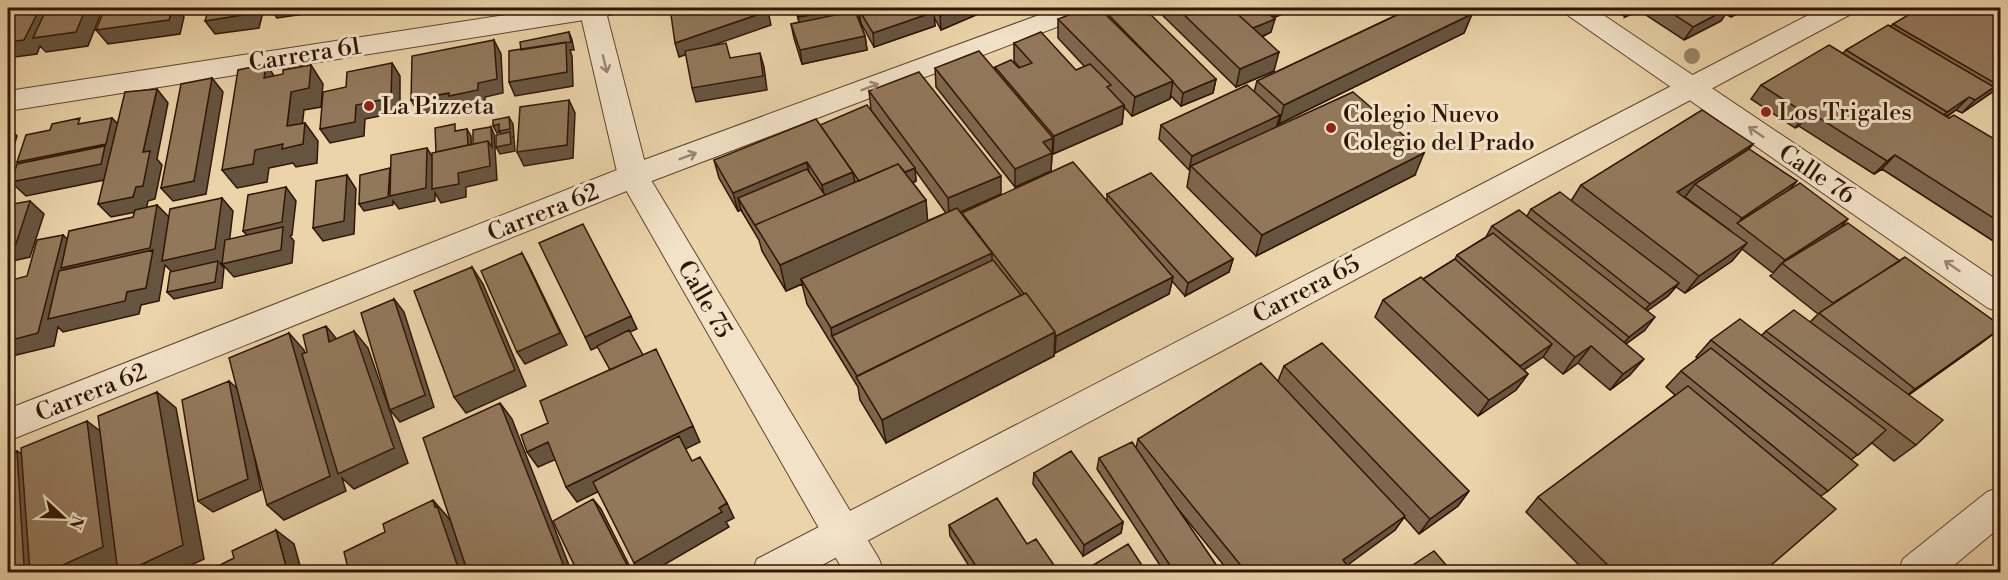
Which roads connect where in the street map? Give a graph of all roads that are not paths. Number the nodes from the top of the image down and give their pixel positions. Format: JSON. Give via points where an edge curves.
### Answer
{"nodes":[{"id":1,"x":595,"y":8,"type":"edge"},
{"id":2,"x":1082,"y":8,"type":"edge"},
{"id":3,"x":1575,"y":8,"type":"edge"},
{"id":4,"x":1842,"y":8,"type":"edge"},
{"id":5,"x":1690,"y":87,"type":"junction"},
{"id":6,"x":8,"y":101,"type":"edge"},
{"id":7,"x":633,"y":176,"type":"junction"},
{"id":8,"x":2001,"y":299,"type":"edge"},
{"id":9,"x":8,"y":425,"type":"edge"},
{"id":10,"x":2001,"y":504,"type":"edge"},
{"id":11,"x":842,"y":534,"type":"junction"},
{"id":12,"x":771,"y":573,"type":"edge"},
{"id":13,"x":865,"y":573,"type":"edge"},
{"id":14,"x":1917,"y":573,"type":"edge"}],
"edges":[{"from":1,"to":6,"type":"street","name":"Carrera 61"},
{"from":1,"to":7,"type":"street","name":"Calle 75","one_way":true},
{"from":7,"to":2,"type":"street","name":"Carrera 62","one_way":true},
{"from":3,"to":5,"type":"street","name":"Calle 76"},
{"from":4,"to":5,"type":"street","name":"Carrera 65"},
{"from":8,"to":5,"type":"street","name":"Calle 76","one_way":true},
{"from":5,"to":11,"type":"street","name":"Carrera 65"},
{"from":7,"to":9,"type":"street","name":"Carrera 62"},
{"from":7,"to":11,"type":"street","name":"Calle 75"},
{"from":10,"to":14,"type":"street"},
{"from":11,"to":12,"type":"street","name":"Carrera 65"},
{"from":11,"to":13,"type":"street","name":"Calle 75"}]}
